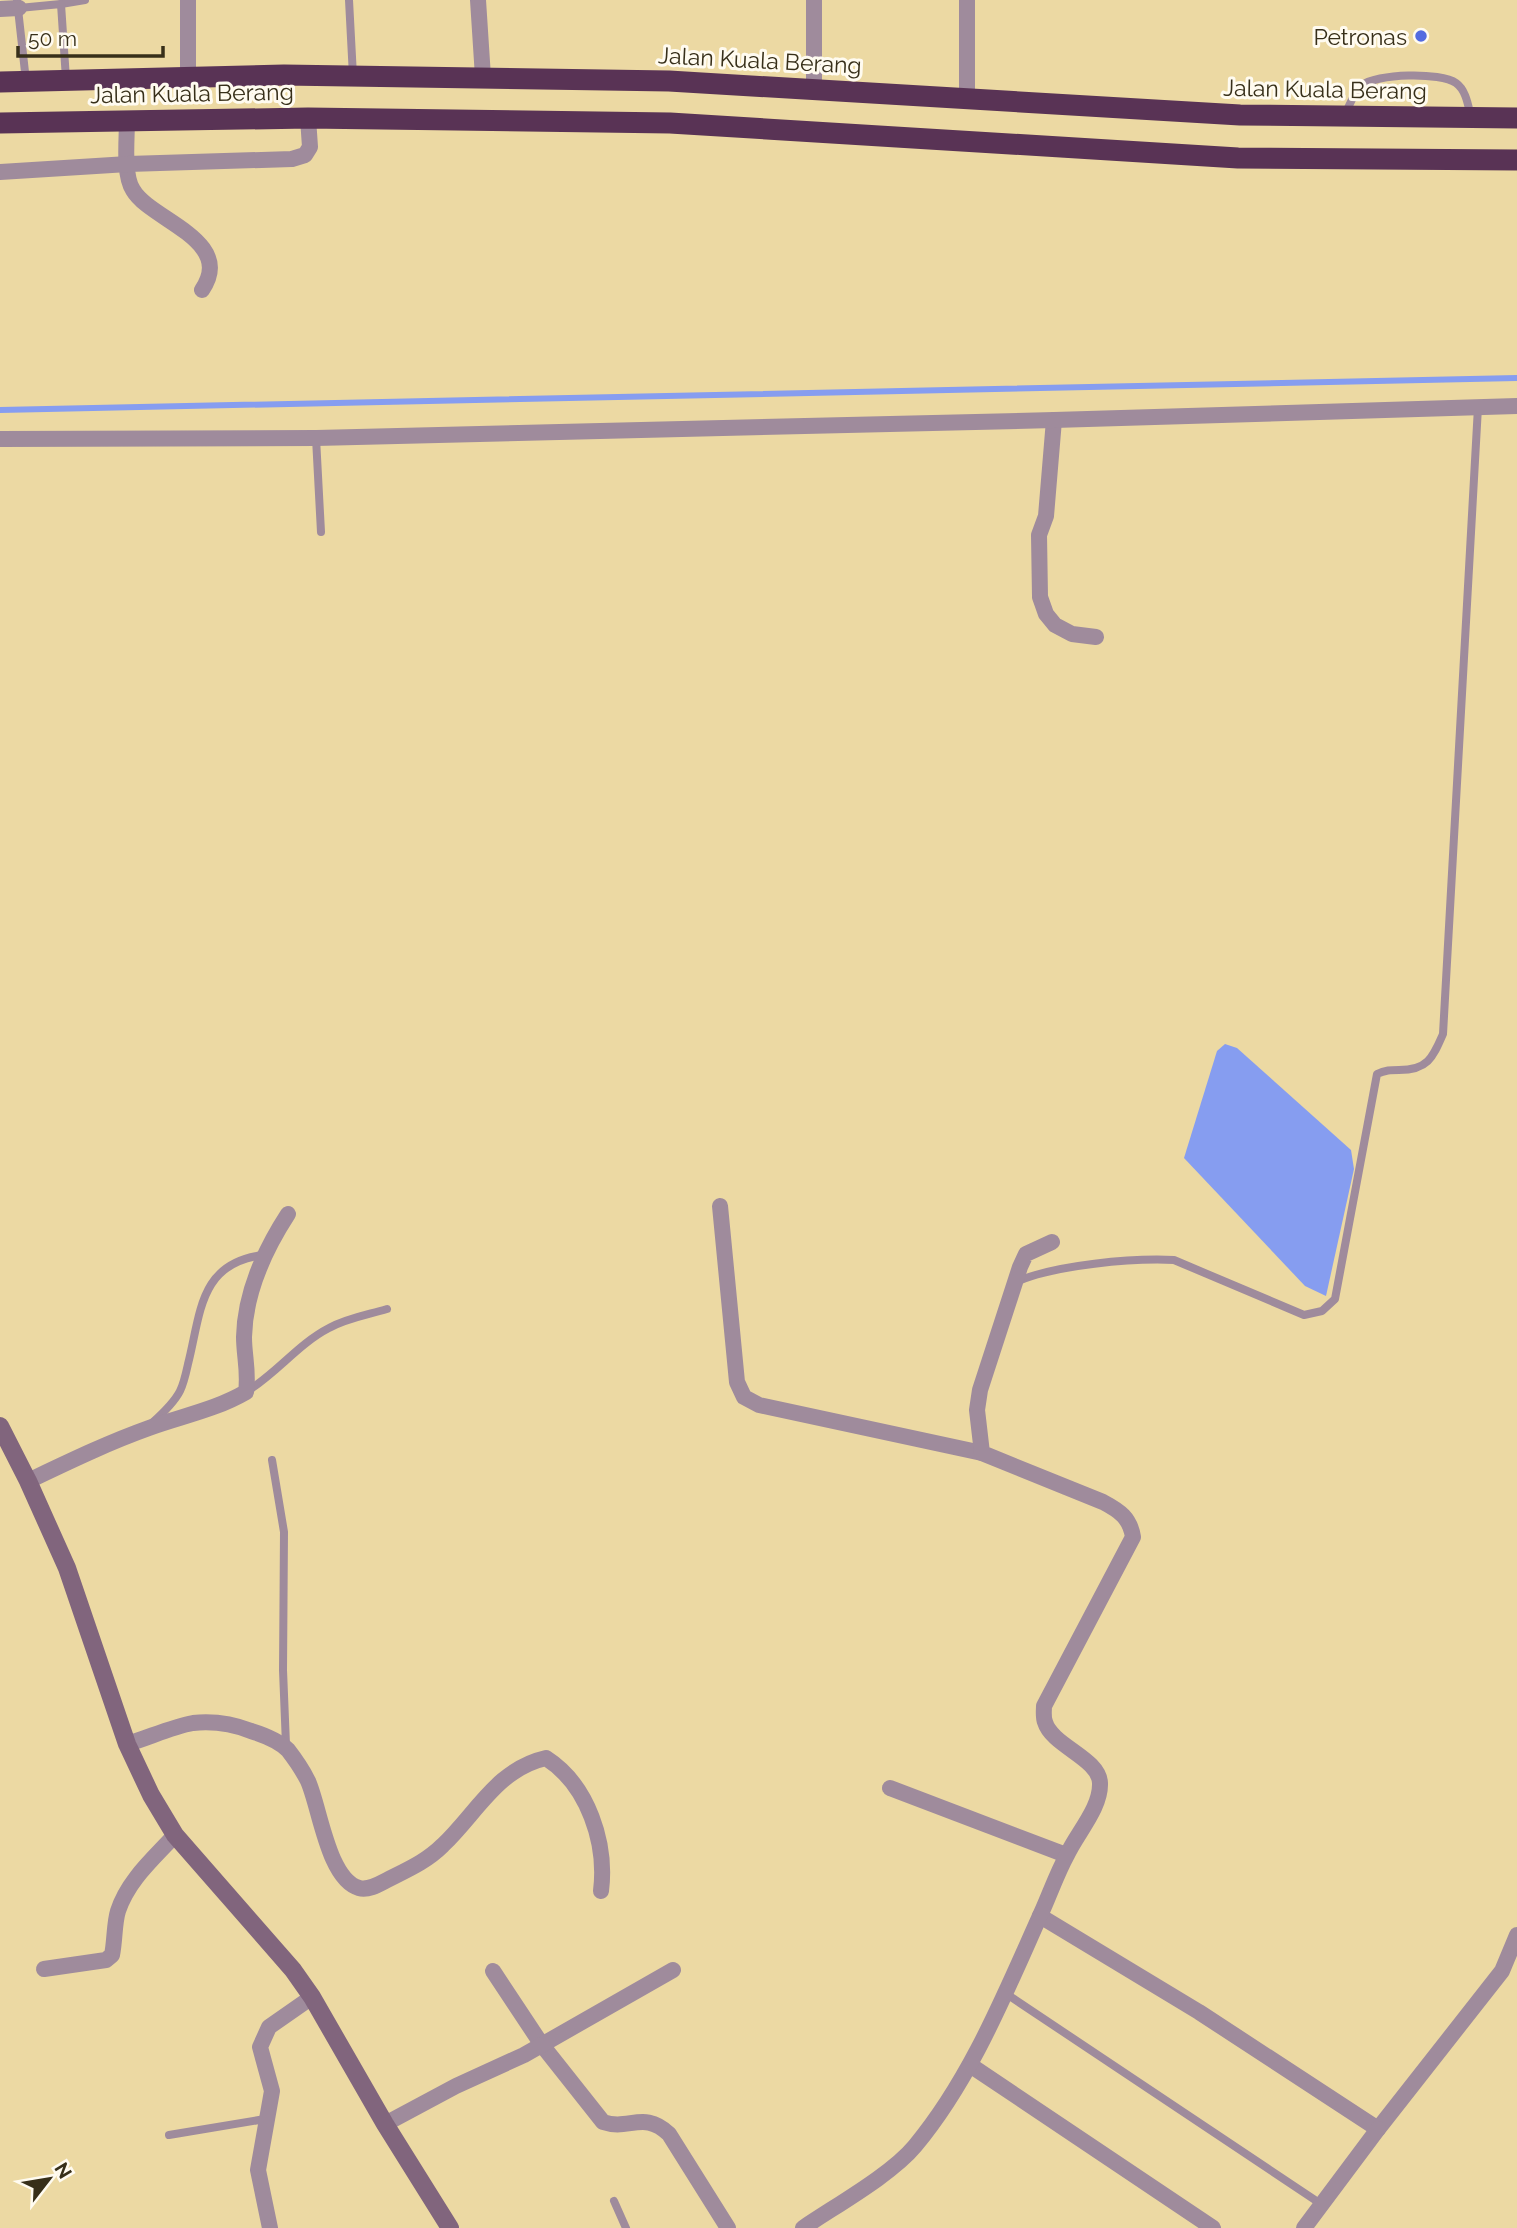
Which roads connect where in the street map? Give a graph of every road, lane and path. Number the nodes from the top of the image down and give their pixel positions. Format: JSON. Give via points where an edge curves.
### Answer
{"nodes":[{"id":1,"x":85,"y":0,"type":"edge"},
{"id":2,"x":188,"y":0,"type":"edge"},
{"id":3,"x":349,"y":0,"type":"edge"},
{"id":4,"x":478,"y":0,"type":"edge"},
{"id":5,"x":814,"y":0,"type":"edge"},
{"id":6,"x":967,"y":0,"type":"edge"},
{"id":7,"x":18,"y":4,"type":"edge"},
{"id":8,"x":61,"y":4,"type":"junction"},
{"id":9,"x":0,"y":9,"type":"edge"},
{"id":10,"x":188,"y":76,"type":"junction"},
{"id":11,"x":353,"y":76,"type":"junction"},
{"id":12,"x":483,"y":77,"type":"junction"},
{"id":13,"x":66,"y":79,"type":"junction"},
{"id":14,"x":26,"y":81,"type":"junction"},
{"id":15,"x":0,"y":82,"type":"edge"},
{"id":16,"x":814,"y":89,"type":"junction"},
{"id":17,"x":967,"y":99,"type":"junction"},
{"id":18,"x":1344,"y":116,"type":"junction"},
{"id":19,"x":309,"y":118,"type":"junction"},
{"id":20,"x":1472,"y":118,"type":"junction"},
{"id":21,"x":1517,"y":118,"type":"edge"},
{"id":22,"x":127,"y":120,"type":"junction"},
{"id":23,"x":0,"y":123,"type":"edge"},
{"id":24,"x":1517,"y":162,"type":"edge"},
{"id":25,"x":128,"y":164,"type":"junction"},
{"id":26,"x":0,"y":172,"type":"edge"},
{"id":27,"x":202,"y":290,"type":"dead end"},
{"id":28,"x":1517,"y":406,"type":"edge"},
{"id":29,"x":1478,"y":407,"type":"junction"},
{"id":30,"x":1054,"y":420,"type":"junction"},
{"id":31,"x":316,"y":438,"type":"junction"},
{"id":32,"x":0,"y":439,"type":"edge"},
{"id":33,"x":321,"y":532,"type":"dead end"},
{"id":34,"x":1096,"y":637,"type":"dead end"},
{"id":35,"x":720,"y":1206,"type":"dead end"},
{"id":36,"x":288,"y":1214,"type":"dead end"},
{"id":37,"x":1052,"y":1242,"type":"dead end"},
{"id":38,"x":263,"y":1255,"type":"junction"},
{"id":39,"x":1015,"y":1282,"type":"junction"},
{"id":40,"x":387,"y":1310,"type":"dead end"},
{"id":41,"x":246,"y":1392,"type":"junction"},
{"id":42,"x":0,"y":1426,"type":"edge"},
{"id":43,"x":146,"y":1429,"type":"junction"},
{"id":44,"x":982,"y":1454,"type":"junction"},
{"id":45,"x":272,"y":1460,"type":"dead end"},
{"id":46,"x":28,"y":1481,"type":"junction"},
{"id":47,"x":127,"y":1744,"type":"junction"},
{"id":48,"x":286,"y":1748,"type":"junction"},
{"id":49,"x":890,"y":1788,"type":"dead end"},
{"id":50,"x":175,"y":1835,"type":"junction"},
{"id":51,"x":1066,"y":1855,"type":"junction"},
{"id":52,"x":601,"y":1891,"type":"dead end"},
{"id":53,"x":1040,"y":1916,"type":"junction"},
{"id":54,"x":1517,"y":1935,"type":"edge"},
{"id":55,"x":44,"y":1969,"type":"dead end"},
{"id":56,"x":673,"y":1970,"type":"dead end"},
{"id":57,"x":493,"y":1971,"type":"dead end"},
{"id":58,"x":1005,"y":1993,"type":"junction"},
{"id":59,"x":312,"y":1997,"type":"junction"},
{"id":60,"x":542,"y":2045,"type":"junction"},
{"id":61,"x":970,"y":2065,"type":"junction"},
{"id":62,"x":265,"y":2119,"type":"junction"},
{"id":63,"x":385,"y":2124,"type":"junction"},
{"id":64,"x":1378,"y":2129,"type":"junction"},
{"id":65,"x":169,"y":2134,"type":"dead end"},
{"id":66,"x":614,"y":2201,"type":"dead end"},
{"id":67,"x":1321,"y":2204,"type":"junction"},
{"id":68,"x":270,"y":2228,"type":"edge"},
{"id":69,"x":450,"y":2228,"type":"edge"},
{"id":70,"x":626,"y":2228,"type":"edge"},
{"id":71,"x":728,"y":2228,"type":"edge"},
{"id":72,"x":803,"y":2228,"type":"edge"},
{"id":73,"x":1213,"y":2228,"type":"edge"},
{"id":74,"x":1304,"y":2228,"type":"edge"}],
"edges":[{"from":1,"to":8,"type":"lane"},
{"from":2,"to":10,"type":"street"},
{"from":3,"to":11,"type":"lane"},
{"from":4,"to":12,"type":"street"},
{"from":5,"to":16,"type":"street"},
{"from":6,"to":17,"type":"street"},
{"from":7,"to":8,"type":"lane"},
{"from":7,"to":9,"type":"street"},
{"from":7,"to":14,"type":"lane"},
{"from":8,"to":13,"type":"lane"},
{"from":10,"to":11,"type":"highway","name":"Jalan Kuala Berang"},
{"from":10,"to":13,"type":"highway","name":"Jalan Kuala Berang"},
{"from":11,"to":12,"type":"highway","name":"Jalan Kuala Berang"},
{"from":12,"to":16,"type":"highway","name":"Jalan Kuala Berang"},
{"from":13,"to":14,"type":"highway","name":"Jalan Kuala Berang"},
{"from":14,"to":15,"type":"highway","name":"Jalan Kuala Berang"},
{"from":16,"to":17,"type":"highway","name":"Jalan Kuala Berang"},
{"from":17,"to":18,"type":"highway","name":"Jalan Kuala Berang","via":[[1240,116]]},
{"from":18,"to":20,"type":"highway","name":"Jalan Kuala Berang"},
{"from":18,"to":20,"type":"lane","via":[[1359,87],[1384,76],[1445,78],[1457,83]]},
{"from":19,"to":22,"type":"highway","name":"Jalan Kuala Berang"},
{"from":19,"to":24,"type":"highway","name":"Jalan Kuala Berang","via":[[670,123],[1238,158]]},
{"from":19,"to":25,"type":"street","via":[[310,147],[306,155],[292,159]]},
{"from":20,"to":21,"type":"highway","name":"Jalan Kuala Berang"},
{"from":22,"to":23,"type":"highway","name":"Jalan Kuala Berang"},
{"from":22,"to":25,"type":"street"},
{"from":25,"to":26,"type":"street"},
{"from":25,"to":27,"type":"street","via":[[128,181],[138,197],[202,248],[210,266]]},
{"from":28,"to":29,"type":"street"},
{"from":29,"to":30,"type":"street"},
{"from":29,"to":39,"type":"lane","via":[[1443,1034],[1426,1064],[1377,1074],[1335,1299],[1322,1311],[1304,1315],[1195,1267],[1151,1259],[1050,1270]]},
{"from":30,"to":31,"type":"street"},
{"from":30,"to":34,"type":"street","via":[[1046,516],[1038,543],[1040,597],[1055,625],[1072,634]]},
{"from":31,"to":32,"type":"street"},
{"from":31,"to":33,"type":"lane"},
{"from":35,"to":44,"type":"street","via":[[737,1382],[744,1397],[759,1405]]},
{"from":36,"to":38,"type":"street"},
{"from":37,"to":39,"type":"street","via":[[1026,1254]]},
{"from":38,"to":41,"type":"street","via":[[246,1313]]},
{"from":38,"to":43,"type":"lane","via":[[233,1262],[210,1284],[181,1390]]},
{"from":39,"to":44,"type":"street","via":[[980,1390]]},
{"from":40,"to":41,"type":"lane","via":[[328,1328]]},
{"from":41,"to":43,"type":"street","via":[[209,1410]]},
{"from":42,"to":46,"type":"main road"},
{"from":43,"to":46,"type":"street"},
{"from":44,"to":51,"type":"street","via":[[1103,1502],[1131,1524],[1133,1537],[1044,1706],[1052,1734],[1100,1779],[1099,1796]]},
{"from":45,"to":48,"type":"lane","via":[[284,1532]]},
{"from":46,"to":47,"type":"main road","via":[[67,1568]]},
{"from":47,"to":48,"type":"street","via":[[193,1723],[220,1723],[245,1728]]},
{"from":47,"to":50,"type":"main road"},
{"from":48,"to":52,"type":"street","via":[[308,1782],[337,1868],[359,1888],[369,1888],[423,1862],[445,1844],[498,1783],[529,1762],[545,1758],[570,1780],[596,1826],[604,1870]]},
{"from":49,"to":51,"type":"street"},
{"from":50,"to":55,"type":"street","via":[[123,1898],[112,1955],[106,1960]]},
{"from":50,"to":59,"type":"main road"},
{"from":51,"to":53,"type":"street"},
{"from":53,"to":58,"type":"street"},
{"from":53,"to":64,"type":"street","via":[[1199,2012]]},
{"from":54,"to":64,"type":"street","via":[[1502,1971]]},
{"from":56,"to":60,"type":"street"},
{"from":57,"to":60,"type":"street"},
{"from":58,"to":61,"type":"street"},
{"from":58,"to":67,"type":"lane"},
{"from":59,"to":62,"type":"street","via":[[269,2027],[260,2046],[272,2091]]},
{"from":59,"to":63,"type":"main road"},
{"from":60,"to":63,"type":"street"},
{"from":60,"to":71,"type":"street","via":[[603,2122],[613,2126],[659,2124]]},
{"from":61,"to":72,"type":"street","via":[[913,2149]]},
{"from":61,"to":73,"type":"street"},
{"from":62,"to":65,"type":"lane"},
{"from":62,"to":68,"type":"street","via":[[258,2170]]},
{"from":63,"to":69,"type":"main road"},
{"from":64,"to":67,"type":"street"},
{"from":66,"to":70,"type":"lane"},
{"from":67,"to":74,"type":"street"}]}
